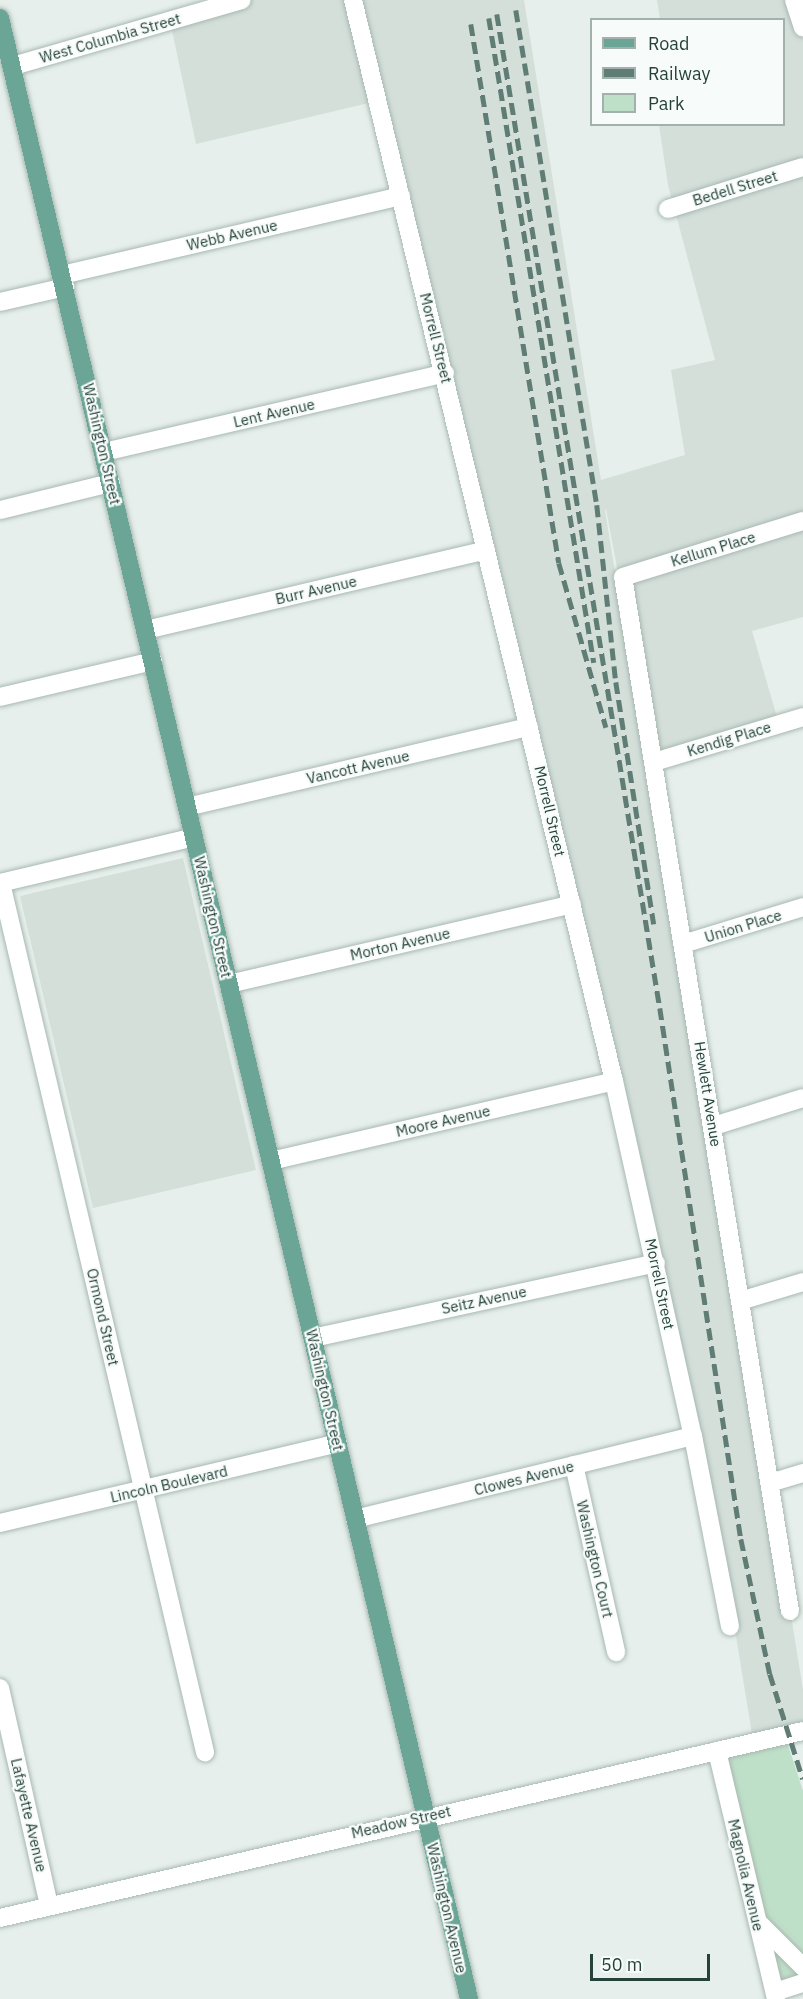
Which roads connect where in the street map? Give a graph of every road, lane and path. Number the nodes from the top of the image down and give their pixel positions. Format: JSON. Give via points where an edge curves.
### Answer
{"nodes":[{"id":1,"x":242,"y":0,"type":"edge"},
{"id":2,"x":353,"y":0,"type":"edge"},
{"id":3,"x":794,"y":0,"type":"edge"},
{"id":4,"x":0,"y":18,"type":"edge"},
{"id":5,"x":803,"y":28,"type":"edge"},
{"id":6,"x":13,"y":66,"type":"junction"},
{"id":7,"x":803,"y":167,"type":"edge"},
{"id":8,"x":401,"y":196,"type":"junction"},
{"id":9,"x":668,"y":209,"type":"dead end"},
{"id":10,"x":63,"y":281,"type":"junction"},
{"id":11,"x":0,"y":302,"type":"edge"},
{"id":12,"x":445,"y":373,"type":"junction"},
{"id":13,"x":104,"y":452,"type":"junction"},
{"id":14,"x":111,"y":483,"type":"junction"},
{"id":15,"x":0,"y":510,"type":"edge"},
{"id":16,"x":803,"y":521,"type":"edge"},
{"id":17,"x":486,"y":550,"type":"junction"},
{"id":18,"x":623,"y":577,"type":"joint"},
{"id":19,"x":146,"y":630,"type":"junction"},
{"id":20,"x":153,"y":661,"type":"junction"},
{"id":21,"x":0,"y":697,"type":"edge"},
{"id":22,"x":803,"y":717,"type":"edge"},
{"id":23,"x":529,"y":726,"type":"junction"},
{"id":24,"x":654,"y":762,"type":"junction"},
{"id":25,"x":187,"y":807,"type":"junction"},
{"id":26,"x":194,"y":837,"type":"junction"},
{"id":27,"x":0,"y":883,"type":"edge"},
{"id":28,"x":572,"y":904,"type":"junction"},
{"id":29,"x":803,"y":907,"type":"edge"},
{"id":30,"x":683,"y":944,"type":"junction"},
{"id":31,"x":229,"y":984,"type":"junction"},
{"id":32,"x":614,"y":1081,"type":"junction"},
{"id":33,"x":803,"y":1098,"type":"edge"},
{"id":34,"x":714,"y":1126,"type":"junction"},
{"id":35,"x":271,"y":1161,"type":"junction"},
{"id":36,"x":656,"y":1263,"type":"junction"},
{"id":37,"x":803,"y":1282,"type":"edge"},
{"id":38,"x":740,"y":1301,"type":"junction"},
{"id":39,"x":313,"y":1338,"type":"junction"},
{"id":40,"x":693,"y":1436,"type":"junction"},
{"id":41,"x":338,"y":1443,"type":"junction"},
{"id":42,"x":574,"y":1466,"type":"junction"},
{"id":43,"x":803,"y":1473,"type":"edge"},
{"id":44,"x":770,"y":1483,"type":"junction"},
{"id":45,"x":143,"y":1490,"type":"junction"},
{"id":46,"x":355,"y":1519,"type":"junction"},
{"id":47,"x":0,"y":1523,"type":"edge"},
{"id":48,"x":790,"y":1611,"type":"dead end"},
{"id":49,"x":730,"y":1626,"type":"dead end"},
{"id":50,"x":616,"y":1652,"type":"dead end"},
{"id":51,"x":0,"y":1688,"type":"edge"},
{"id":52,"x":2,"y":1708,"type":"edge"},
{"id":53,"x":803,"y":1731,"type":"edge"},
{"id":54,"x":717,"y":1751,"type":"junction"},
{"id":55,"x":205,"y":1752,"type":"dead end"},
{"id":56,"x":426,"y":1816,"type":"junction"},
{"id":57,"x":49,"y":1906,"type":"junction"},
{"id":58,"x":0,"y":1918,"type":"edge"},
{"id":59,"x":757,"y":1921,"type":"junction"},
{"id":60,"x":803,"y":1967,"type":"edge"},
{"id":61,"x":803,"y":1983,"type":"edge"},
{"id":62,"x":775,"y":1995,"type":"edge"},
{"id":63,"x":469,"y":1999,"type":"edge"}],
"edges":[{"from":1,"to":6,"type":"street","name":"West Columbia Street"},
{"from":2,"to":8,"type":"street","name":"Morrell Street"},
{"from":3,"to":5,"type":"street"},
{"from":4,"to":6,"type":"main road","name":"Washington Street"},
{"from":6,"to":10,"type":"main road","name":"Washington Street"},
{"from":7,"to":9,"type":"street","name":"Bedell Street"},
{"from":8,"to":10,"type":"street","name":"Webb Avenue"},
{"from":8,"to":12,"type":"street","name":"Morrell Street"},
{"from":10,"to":11,"type":"street","name":"Webb Avenue"},
{"from":10,"to":13,"type":"main road","name":"Washington Street"},
{"from":12,"to":13,"type":"street","name":"Lent Avenue"},
{"from":12,"to":17,"type":"street","name":"Morrell Street"},
{"from":13,"to":14,"type":"main road","name":"Washington Street"},
{"from":14,"to":15,"type":"street"},
{"from":14,"to":19,"type":"main road","name":"Washington Street"},
{"from":16,"to":18,"type":"street","name":"Kellum Place"},
{"from":17,"to":19,"type":"street","name":"Burr Avenue"},
{"from":17,"to":23,"type":"street","name":"Morrell Street"},
{"from":18,"to":24,"type":"street","name":"Hewlett Avenue"},
{"from":19,"to":20,"type":"main road","name":"Washington Street"},
{"from":20,"to":21,"type":"street"},
{"from":20,"to":25,"type":"main road","name":"Washington Street"},
{"from":22,"to":24,"type":"street","name":"Kendig Place"},
{"from":23,"to":25,"type":"street","name":"Vancott Avenue"},
{"from":23,"to":28,"type":"street","name":"Morrell Street"},
{"from":24,"to":30,"type":"street","name":"Hewlett Avenue"},
{"from":25,"to":26,"type":"main road","name":"Washington Street"},
{"from":26,"to":27,"type":"street"},
{"from":26,"to":31,"type":"main road","name":"Washington Street"},
{"from":27,"to":45,"type":"street","name":"Ormond Street"},
{"from":28,"to":31,"type":"street","name":"Morton Avenue"},
{"from":28,"to":32,"type":"street","name":"Morrell Street"},
{"from":29,"to":30,"type":"street","name":"Union Place"},
{"from":30,"to":34,"type":"street","name":"Hewlett Avenue"},
{"from":31,"to":35,"type":"main road","name":"Washington Street"},
{"from":32,"to":35,"type":"street","name":"Moore Avenue"},
{"from":32,"to":36,"type":"street","name":"Morrell Street"},
{"from":33,"to":34,"type":"street"},
{"from":34,"to":38,"type":"street","name":"Hewlett Avenue"},
{"from":35,"to":39,"type":"main road","name":"Washington Street"},
{"from":36,"to":39,"type":"street","name":"Seitz Avenue"},
{"from":36,"to":40,"type":"street","name":"Morrell Street"},
{"from":37,"to":38,"type":"street"},
{"from":38,"to":44,"type":"street","name":"Hewlett Avenue"},
{"from":39,"to":41,"type":"main road","name":"Washington Street"},
{"from":40,"to":42,"type":"street","name":"Clowes Avenue"},
{"from":40,"to":49,"type":"street","name":"Morrell Street"},
{"from":41,"to":45,"type":"street","name":"Lincoln Boulevard"},
{"from":41,"to":46,"type":"main road","name":"Washington Street"},
{"from":42,"to":46,"type":"street","name":"Clowes Avenue"},
{"from":42,"to":50,"type":"street","name":"Washington Court"},
{"from":43,"to":44,"type":"street"},
{"from":44,"to":48,"type":"street","name":"Hewlett Avenue"},
{"from":45,"to":47,"type":"street","name":"Lincoln Boulevard"},
{"from":45,"to":55,"type":"street","name":"Ormond Street"},
{"from":46,"to":56,"type":"main road","name":"Washington Street"},
{"from":51,"to":52,"type":"street","name":"Lafayette Avenue"},
{"from":52,"to":57,"type":"street","name":"Lafayette Avenue"},
{"from":53,"to":54,"type":"street","name":"Meadow Street"},
{"from":54,"to":56,"type":"street","name":"Meadow Street"},
{"from":54,"to":59,"type":"street","name":"Magnolia Avenue"},
{"from":56,"to":57,"type":"street","name":"Meadow Street"},
{"from":56,"to":63,"type":"main road","name":"Washington Avenue"},
{"from":57,"to":58,"type":"street","name":"Meadow Street"},
{"from":59,"to":60,"type":"street"},
{"from":59,"to":62,"type":"street","name":"Magnolia Avenue"},
{"from":61,"to":62,"type":"street"}]}
